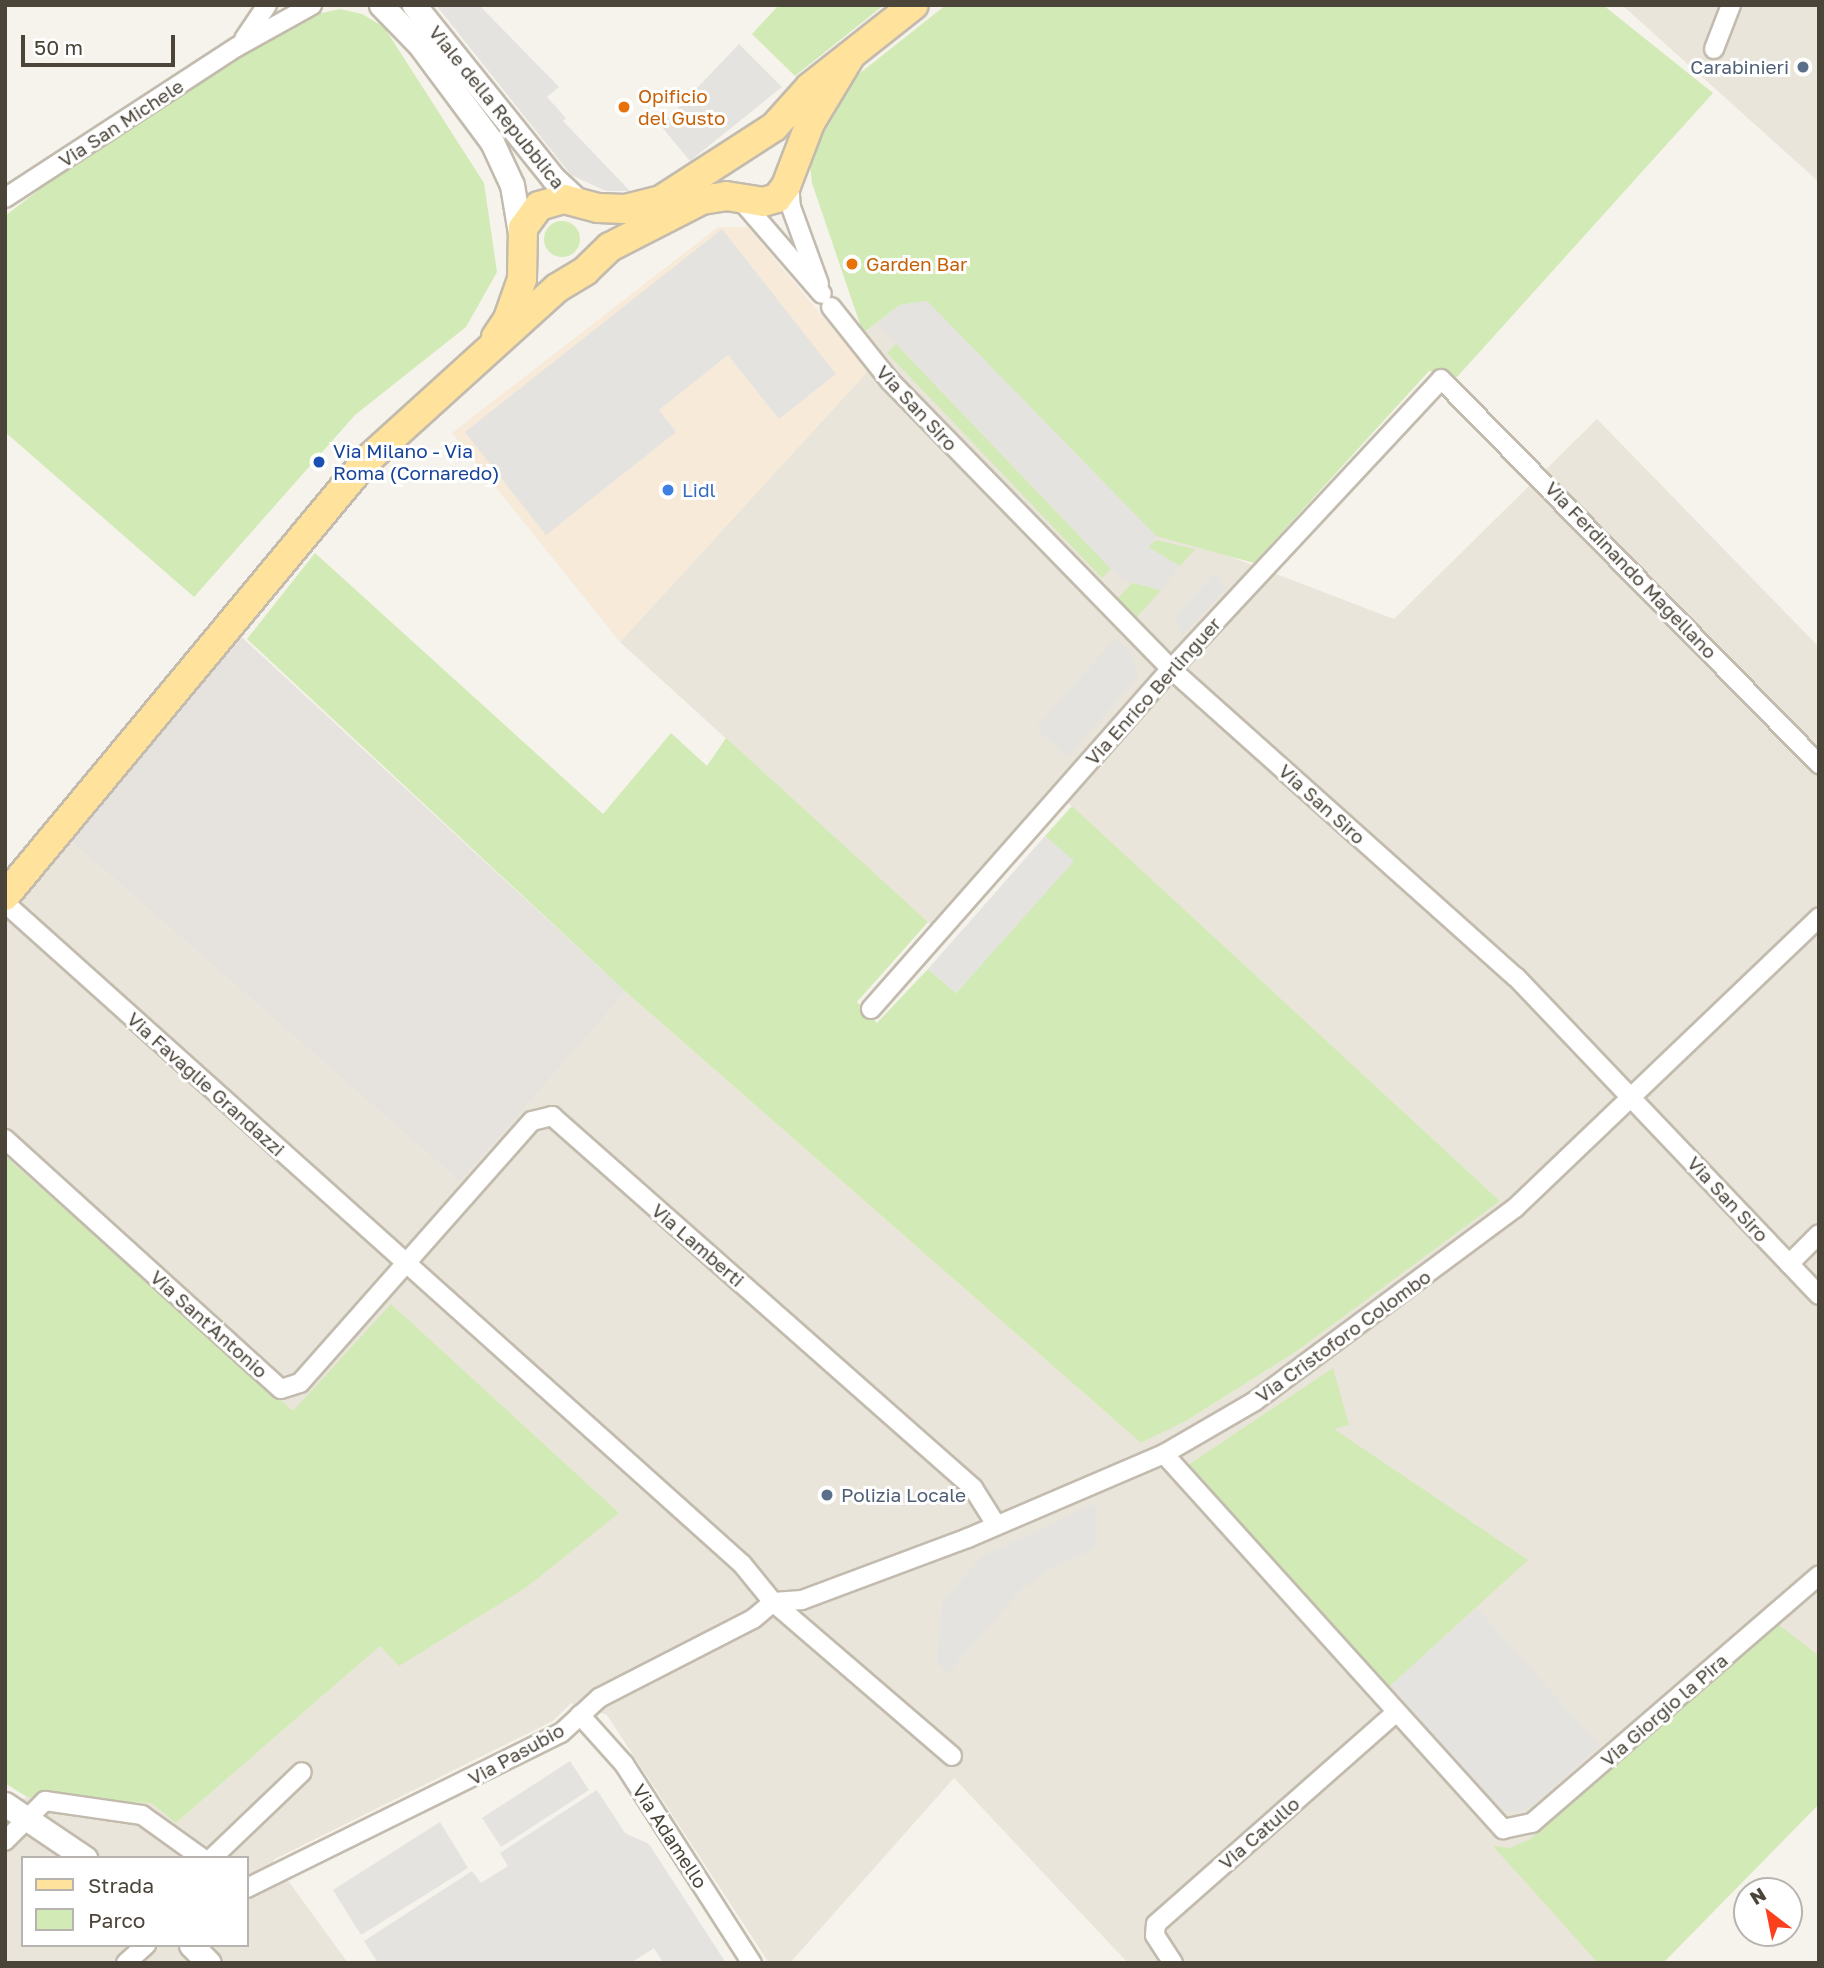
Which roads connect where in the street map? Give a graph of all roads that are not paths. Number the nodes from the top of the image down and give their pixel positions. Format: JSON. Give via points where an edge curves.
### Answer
{"nodes":[{"id":1,"x":267,"y":5,"type":"edge"},
{"id":2,"x":312,"y":5,"type":"edge"},
{"id":3,"x":382,"y":5,"type":"edge"},
{"id":4,"x":414,"y":5,"type":"edge"},
{"id":5,"x":914,"y":5,"type":"edge"},
{"id":6,"x":1731,"y":5,"type":"edge"},
{"id":7,"x":237,"y":47,"type":"junction"},
{"id":8,"x":1714,"y":49,"type":"dead end"},
{"id":9,"x":851,"y":55,"type":"junction"},
{"id":10,"x":744,"y":144,"type":"junction"},
{"id":11,"x":789,"y":180,"type":"junction"},
{"id":12,"x":5,"y":198,"type":"edge"},
{"id":13,"x":737,"y":198,"type":"junction"},
{"id":14,"x":578,"y":203,"type":"junction"},
{"id":15,"x":522,"y":245,"type":"junction"},
{"id":16,"x":586,"y":268,"type":"junction"},
{"id":17,"x":831,"y":307,"type":"dead end"},
{"id":18,"x":489,"y":348,"type":"junction"},
{"id":19,"x":1441,"y":379,"type":"joint"},
{"id":20,"x":1171,"y":669,"type":"junction"},
{"id":21,"x":1819,"y":764,"type":"edge"},
{"id":22,"x":5,"y":896,"type":"edge"},
{"id":23,"x":5,"y":903,"type":"edge"},
{"id":24,"x":1819,"y":917,"type":"edge"},
{"id":25,"x":871,"y":1009,"type":"dead end"},
{"id":26,"x":1630,"y":1095,"type":"junction"},
{"id":27,"x":5,"y":1139,"type":"edge"},
{"id":28,"x":1819,"y":1234,"type":"edge"},
{"id":29,"x":1789,"y":1264,"type":"junction"},
{"id":30,"x":407,"y":1265,"type":"junction"},
{"id":31,"x":1819,"y":1295,"type":"edge"},
{"id":32,"x":1164,"y":1454,"type":"junction"},
{"id":33,"x":995,"y":1522,"type":"junction"},
{"id":34,"x":1819,"y":1575,"type":"edge"},
{"id":35,"x":773,"y":1602,"type":"junction"},
{"id":36,"x":1395,"y":1713,"type":"junction"},
{"id":37,"x":580,"y":1715,"type":"junction"},
{"id":38,"x":952,"y":1756,"type":"dead end"},
{"id":39,"x":302,"y":1772,"type":"dead end"},
{"id":40,"x":5,"y":1804,"type":"edge"},
{"id":41,"x":27,"y":1817,"type":"junction"},
{"id":42,"x":5,"y":1841,"type":"edge"},
{"id":43,"x":82,"y":1856,"type":"edge"},
{"id":44,"x":199,"y":1856,"type":"edge"},
{"id":45,"x":214,"y":1856,"type":"edge"},
{"id":46,"x":248,"y":1886,"type":"edge"},
{"id":47,"x":144,"y":1947,"type":"edge"},
{"id":48,"x":193,"y":1947,"type":"edge"},
{"id":49,"x":126,"y":1963,"type":"edge"},
{"id":50,"x":209,"y":1963,"type":"edge"},
{"id":51,"x":752,"y":1963,"type":"edge"},
{"id":52,"x":1174,"y":1963,"type":"edge"}],
"edges":[{"from":1,"to":7,"type":"street","name":"Via San Michele"},
{"from":2,"to":7,"type":"street","name":"Via San Michele"},
{"from":3,"to":15,"type":"street","name":"Viale della Repubblica","via":[[419,44],[492,142],[514,192]]},
{"from":4,"to":14,"type":"street","name":"Viale della Repubblica"},
{"from":5,"to":9,"type":"main road"},
{"from":6,"to":8,"type":"street"},
{"from":7,"to":12,"type":"street","name":"Via San Michele"},
{"from":9,"to":10,"type":"main road","via":[[810,87],[779,123]]},
{"from":9,"to":11,"type":"main road","via":[[810,123]]},
{"from":10,"to":11,"type":"main road","via":[[762,141],[778,148],[789,164]]},
{"from":10,"to":14,"type":"main road","via":[[651,204],[606,209]]},
{"from":11,"to":13,"type":"main road","via":[[772,200]]},
{"from":11,"to":13,"type":"street","via":[[791,206],[822,294],[751,207]]},
{"from":13,"to":16,"type":"main road","via":[[694,203],[618,243]]},
{"from":14,"to":15,"type":"main road","via":[[553,200],[537,208],[525,222]]},
{"from":14,"to":16,"type":"main road","via":[[600,230]]},
{"from":15,"to":16,"type":"main road","via":[[541,273],[561,279]]},
{"from":15,"to":18,"type":"main road","via":[[516,299]]},
{"from":16,"to":18,"type":"main road"},
{"from":17,"to":20,"type":"street","name":"Via San Siro","via":[[890,381]]},
{"from":18,"to":22,"type":"main road","via":[[365,462]]},
{"from":19,"to":20,"type":"street","name":"Via Enrico Berlinguer"},
{"from":19,"to":21,"type":"street","name":"Via Ferdinando Magellano"},
{"from":20,"to":25,"type":"street","name":"Via Enrico Berlinguer"},
{"from":20,"to":26,"type":"street","name":"Via San Siro","via":[[1516,977]]},
{"from":23,"to":30,"type":"street","name":"Via Favaglie Grandazzi"},
{"from":24,"to":26,"type":"street","name":"Via Cristoforo Colombo"},
{"from":26,"to":29,"type":"street","name":"Via San Siro"},
{"from":26,"to":32,"type":"street","name":"Via Cristoforo Colombo","via":[[1515,1208],[1303,1368],[1210,1430]]},
{"from":27,"to":30,"type":"street","name":"Via Sant'Antonio","via":[[281,1389],[300,1383]]},
{"from":28,"to":29,"type":"street"},
{"from":29,"to":31,"type":"street","name":"Via San Siro"},
{"from":30,"to":33,"type":"street","name":"Via Lamberti","via":[[532,1121],[552,1116],[973,1488]]},
{"from":30,"to":35,"type":"street","name":"Via Favaglie Grandazzi","via":[[742,1564]]},
{"from":32,"to":33,"type":"street","name":"Via Cristoforo Colombo"},
{"from":32,"to":36,"type":"street"},
{"from":33,"to":35,"type":"street","name":"Via Cristoforo Colombo","via":[[968,1538],[802,1600]]},
{"from":34,"to":36,"type":"street","name":"Via Giorgio la Pira","via":[[1532,1824],[1503,1829]]},
{"from":35,"to":37,"type":"street","name":"Via Pasubio","via":[[753,1619],[599,1698]]},
{"from":35,"to":38,"type":"street","name":"Via Favaglie Grandazzi"},
{"from":36,"to":52,"type":"street","name":"Via Catullo","via":[[1156,1924],[1155,1935]]},
{"from":37,"to":46,"type":"street","name":"Via Pasubio","via":[[538,1744]]},
{"from":37,"to":51,"type":"street","name":"Via Adamello","via":[[624,1764]]},
{"from":39,"to":45,"type":"street"},
{"from":40,"to":41,"type":"street"},
{"from":41,"to":42,"type":"street"},
{"from":41,"to":43,"type":"street"},
{"from":41,"to":44,"type":"street","via":[[45,1801],[124,1810],[156,1822]]},
{"from":47,"to":49,"type":"street"},
{"from":48,"to":50,"type":"street"}]}
